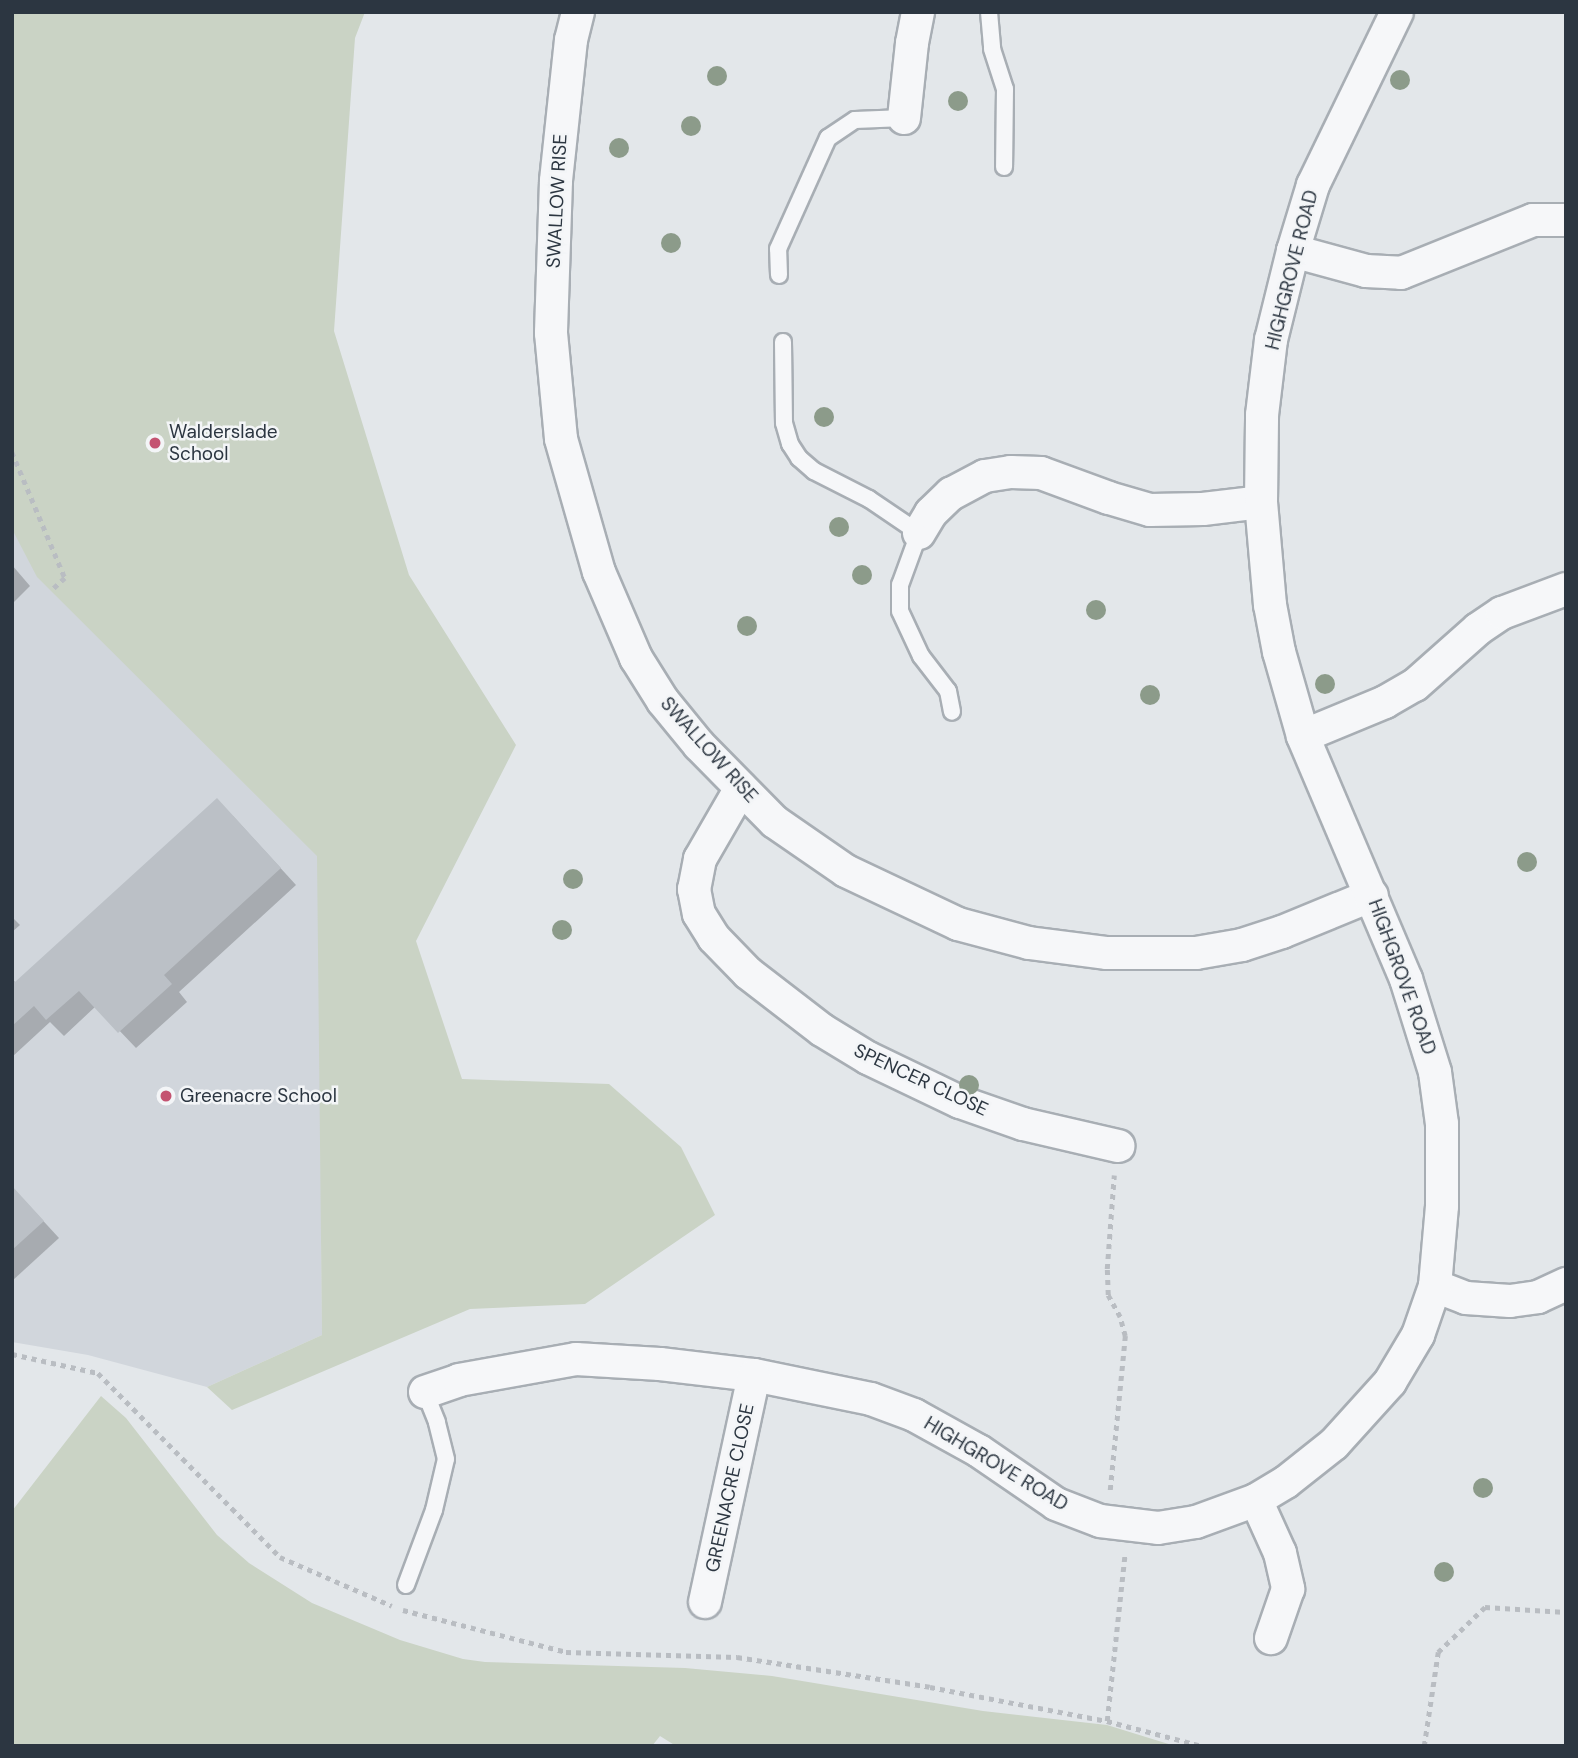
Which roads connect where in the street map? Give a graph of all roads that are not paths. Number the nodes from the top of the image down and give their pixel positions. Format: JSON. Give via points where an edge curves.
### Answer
{"nodes":[{"id":1,"x":578,"y":12,"type":"edge"},
{"id":2,"x":918,"y":12,"type":"edge"},
{"id":3,"x":989,"y":12,"type":"edge"},
{"id":4,"x":1397,"y":12,"type":"edge"},
{"id":5,"x":904,"y":118,"type":"joint"},
{"id":6,"x":1004,"y":167,"type":"dead end"},
{"id":7,"x":1566,"y":220,"type":"edge"},
{"id":8,"x":1293,"y":251,"type":"junction"},
{"id":9,"x":779,"y":275,"type":"dead end"},
{"id":10,"x":783,"y":342,"type":"dead end"},
{"id":11,"x":1261,"y":502,"type":"junction"},
{"id":12,"x":919,"y":533,"type":"junction"},
{"id":13,"x":1566,"y":589,"type":"edge"},
{"id":14,"x":951,"y":712,"type":"dead end"},
{"id":15,"x":1303,"y":736,"type":"junction"},
{"id":16,"x":741,"y":788,"type":"junction"},
{"id":17,"x":1372,"y":895,"type":"junction"},
{"id":18,"x":1118,"y":1146,"type":"road end"},
{"id":19,"x":1566,"y":1284,"type":"edge"},
{"id":20,"x":1435,"y":1286,"type":"junction"},
{"id":21,"x":754,"y":1375,"type":"junction"},
{"id":22,"x":425,"y":1392,"type":"joint"},
{"id":23,"x":1255,"y":1500,"type":"junction"},
{"id":24,"x":406,"y":1585,"type":"dead end"},
{"id":25,"x":705,"y":1602,"type":"dead end"},
{"id":26,"x":1271,"y":1637,"type":"dead end"}],
"edges":[{"from":1,"to":16,"type":"street","name":"SWALLOW RISE","via":[[556,181],[551,332],[561,439],[599,572],[636,658],[685,727]]},
{"from":2,"to":5,"type":"street"},
{"from":3,"to":6,"type":"lane","via":[[992,49],[1005,89]]},
{"from":4,"to":8,"type":"street","name":"HIGHGROVE ROAD","via":[[1313,185]]},
{"from":5,"to":9,"type":"lane","via":[[855,120],[828,138],[778,249]]},
{"from":7,"to":8,"type":"street","via":[[1533,220],[1401,273],[1366,271]]},
{"from":8,"to":11,"type":"street","name":"HIGHGROVE ROAD","via":[[1269,352],[1262,415]]},
{"from":10,"to":12,"type":"lane","via":[[784,423],[799,458]]},
{"from":11,"to":12,"type":"street","via":[[1150,510],[1041,473],[1011,472],[985,476],[951,494]]},
{"from":11,"to":15,"type":"street","name":"HIGHGROVE ROAD","via":[[1270,605]]},
{"from":12,"to":14,"type":"lane","via":[[900,585],[900,611],[921,656],[947,691]]},
{"from":13,"to":15,"type":"street","via":[[1502,613],[1415,685],[1385,702]]},
{"from":15,"to":17,"type":"street","name":"HIGHGROVE ROAD"},
{"from":16,"to":17,"type":"street","name":"SWALLOW RISE","via":[[775,822],[846,871],[958,924],[1029,943],[1107,953],[1196,953],[1242,945]]},
{"from":16,"to":18,"type":"street","name":"SPENCER CLOSE","via":[[700,859],[694,889],[699,914],[714,938],[748,973],[822,1030],[868,1058],[960,1102],[1023,1124]]},
{"from":17,"to":20,"type":"street","name":"HIGHGROVE ROAD","via":[[1406,979],[1435,1072],[1442,1206]]},
{"from":19,"to":20,"type":"street","via":[[1538,1297],[1510,1301],[1466,1297]]},
{"from":20,"to":23,"type":"street","name":"HIGHGROVE ROAD","via":[[1418,1335],[1369,1407],[1334,1444]]},
{"from":21,"to":22,"type":"street","name":"HIGHGROVE ROAD","via":[[576,1359],[471,1377]]},
{"from":21,"to":23,"type":"street","name":"HIGHGROVE ROAD","via":[[871,1399],[914,1415],[979,1451],[1056,1504],[1114,1523],[1158,1528],[1196,1522]]},
{"from":21,"to":25,"type":"street","name":"GREENACRE CLOSE"},
{"from":22,"to":24,"type":"lane","via":[[446,1459],[434,1510]]},
{"from":23,"to":26,"type":"street","via":[[1280,1553],[1288,1589]]}]}
